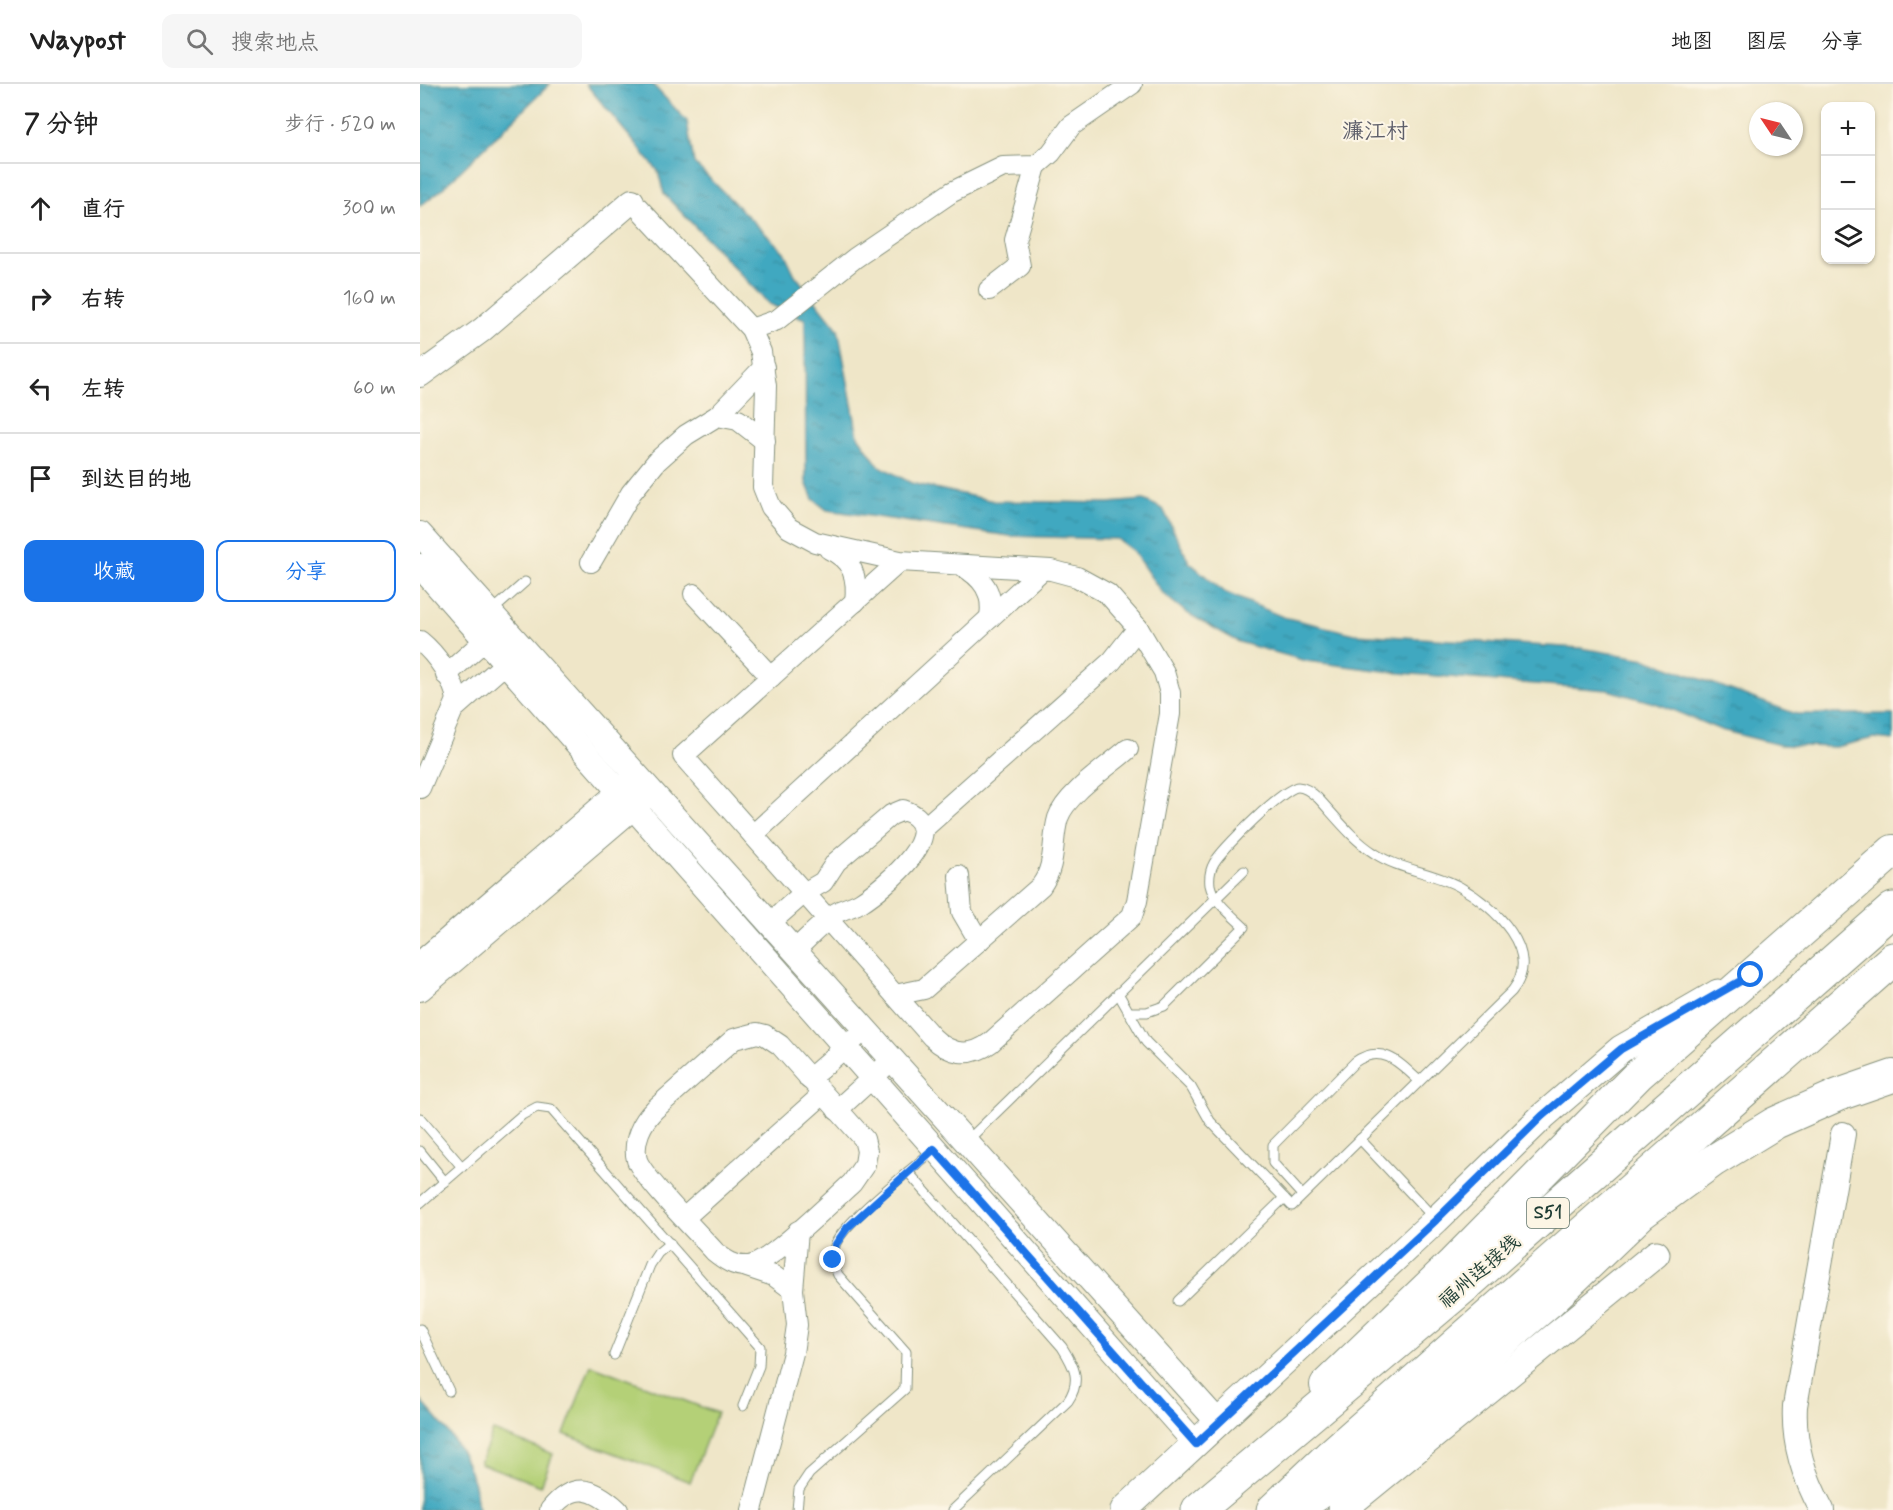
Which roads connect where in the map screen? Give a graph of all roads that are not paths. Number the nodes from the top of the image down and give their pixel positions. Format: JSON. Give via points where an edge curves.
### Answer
{"nodes":[{"id":1,"x":1132,"y":84,"type":"edge"},
{"id":2,"x":1036,"y":166,"type":"junction"},
{"id":3,"x":632,"y":201,"type":"joint"},
{"id":4,"x":989,"y":290,"type":"dead end"},
{"id":5,"x":751,"y":329,"type":"junction"},
{"id":6,"x":764,"y":367,"type":"junction"},
{"id":7,"x":420,"y":375,"type":"edge"},
{"id":8,"x":717,"y":416,"type":"junction"},
{"id":9,"x":765,"y":441,"type":"junction"},
{"id":10,"x":420,"y":534,"type":"edge"},
{"id":11,"x":815,"y":542,"type":"junction"},
{"id":12,"x":900,"y":561,"type":"junction"},
{"id":13,"x":591,"y":562,"type":"dead end"},
{"id":14,"x":960,"y":565,"type":"junction"},
{"id":15,"x":420,"y":566,"type":"edge"},
{"id":16,"x":1042,"y":570,"type":"junction"},
{"id":17,"x":525,"y":582,"type":"dead end"},
{"id":18,"x":694,"y":594,"type":"dead end"},
{"id":19,"x":855,"y":602,"type":"junction"},
{"id":20,"x":491,"y":612,"type":"junction"},
{"id":21,"x":990,"y":618,"type":"junction"},
{"id":22,"x":1138,"y":628,"type":"junction"},
{"id":23,"x":485,"y":640,"type":"junction"},
{"id":24,"x":420,"y":641,"type":"edge"},
{"id":25,"x":1112,"y":661,"type":"junction"},
{"id":26,"x":506,"y":663,"type":"junction"},
{"id":27,"x":1159,"y":664,"type":"junction"},
{"id":28,"x":446,"y":675,"type":"junction"},
{"id":29,"x":771,"y":677,"type":"junction"},
{"id":30,"x":456,"y":707,"type":"junction"},
{"id":31,"x":1128,"y":749,"type":"dead end"},
{"id":32,"x":645,"y":784,"type":"junction"},
{"id":33,"x":420,"y":788,"type":"edge"},
{"id":34,"x":627,"y":800,"type":"junction"},
{"id":35,"x":923,"y":830,"type":"junction"},
{"id":36,"x":753,"y":835,"type":"junction"},
{"id":37,"x":1893,"y":852,"type":"edge"},
{"id":38,"x":1244,"y":871,"type":"dead end"},
{"id":39,"x":958,"y":876,"type":"dead end"},
{"id":40,"x":804,"y":893,"type":"junction"},
{"id":41,"x":1216,"y":898,"type":"junction"},
{"id":42,"x":1893,"y":909,"type":"edge"},
{"id":43,"x":828,"y":920,"type":"junction"},
{"id":44,"x":770,"y":923,"type":"junction"},
{"id":45,"x":980,"y":941,"type":"junction"},
{"id":46,"x":795,"y":950,"type":"junction"},
{"id":47,"x":1893,"y":959,"type":"edge"},
{"id":48,"x":420,"y":964,"type":"edge"},
{"id":49,"x":1751,"y":975,"type":"junction"},
{"id":50,"x":420,"y":989,"type":"edge"},
{"id":51,"x":924,"y":989,"type":"junction"},
{"id":52,"x":1118,"y":993,"type":"junction"},
{"id":53,"x":895,"y":996,"type":"junction"},
{"id":54,"x":1128,"y":1012,"type":"junction"},
{"id":55,"x":918,"y":1022,"type":"junction"},
{"id":56,"x":866,"y":1029,"type":"junction"},
{"id":57,"x":845,"y":1047,"type":"junction"},
{"id":58,"x":892,"y":1059,"type":"junction"},
{"id":59,"x":1893,"y":1076,"type":"edge"},
{"id":60,"x":872,"y":1078,"type":"junction"},
{"id":61,"x":809,"y":1079,"type":"junction"},
{"id":62,"x":1419,"y":1081,"type":"junction"},
{"id":63,"x":822,"y":1095,"type":"junction"},
{"id":64,"x":837,"y":1110,"type":"junction"},
{"id":65,"x":420,"y":1118,"type":"edge"},
{"id":66,"x":1843,"y":1134,"type":"dead end"},
{"id":67,"x":1360,"y":1139,"type":"junction"},
{"id":68,"x":967,"y":1141,"type":"junction"},
{"id":69,"x":934,"y":1149,"type":"junction"},
{"id":70,"x":420,"y":1151,"type":"edge"},
{"id":71,"x":462,"y":1167,"type":"junction"},
{"id":72,"x":908,"y":1172,"type":"junction"},
{"id":73,"x":445,"y":1182,"type":"junction"},
{"id":74,"x":1302,"y":1195,"type":"junction"},
{"id":75,"x":1284,"y":1198,"type":"junction"},
{"id":76,"x":420,"y":1203,"type":"edge"},
{"id":77,"x":684,"y":1218,"type":"junction"},
{"id":78,"x":1436,"y":1220,"type":"junction"},
{"id":79,"x":798,"y":1231,"type":"junction"},
{"id":80,"x":670,"y":1243,"type":"junction"},
{"id":81,"x":1656,"y":1254,"type":"dead end"},
{"id":82,"x":747,"y":1266,"type":"junction"},
{"id":83,"x":793,"y":1290,"type":"junction"},
{"id":84,"x":1178,"y":1301,"type":"dead end"},
{"id":85,"x":420,"y":1329,"type":"edge"},
{"id":86,"x":614,"y":1355,"type":"dead end"},
{"id":87,"x":449,"y":1391,"type":"dead end"},
{"id":88,"x":743,"y":1406,"type":"dead end"},
{"id":89,"x":1219,"y":1423,"type":"junction"},
{"id":90,"x":1196,"y":1444,"type":"junction"},
{"id":91,"x":550,"y":1510,"type":"edge"},
{"id":92,"x":618,"y":1510,"type":"edge"},
{"id":93,"x":752,"y":1510,"type":"edge"},
{"id":94,"x":797,"y":1510,"type":"edge"},
{"id":95,"x":953,"y":1510,"type":"edge"},
{"id":96,"x":1124,"y":1510,"type":"edge"},
{"id":97,"x":1196,"y":1510,"type":"edge"},
{"id":98,"x":1273,"y":1510,"type":"edge"},
{"id":99,"x":1295,"y":1510,"type":"edge"},
{"id":100,"x":1342,"y":1510,"type":"edge"},
{"id":101,"x":1822,"y":1510,"type":"edge"}],
"edges":[{"from":1,"to":2,"type":"street","via":[[1071,126]]},
{"from":2,"to":4,"type":"street","via":[[1015,240],[1020,266]]},
{"from":2,"to":5,"type":"street","via":[[1003,167],[952,192],[855,258],[777,320]]},
{"from":3,"to":5,"type":"street"},
{"from":3,"to":7,"type":"street","via":[[482,330]]},
{"from":5,"to":6,"type":"street"},
{"from":6,"to":8,"type":"street"},
{"from":6,"to":9,"type":"street"},
{"from":8,"to":9,"type":"street","via":[[738,420]]},
{"from":8,"to":13,"type":"street","via":[[686,435],[657,461],[631,493]]},
{"from":9,"to":11,"type":"street","via":[[766,499],[789,528]]},
{"from":10,"to":20,"type":"street"},
{"from":11,"to":12,"type":"street"},
{"from":11,"to":19,"type":"street","via":[[851,564],[856,582]]},
{"from":12,"to":14,"type":"street"},
{"from":12,"to":19,"type":"street"},
{"from":14,"to":16,"type":"street"},
{"from":14,"to":21,"type":"street","via":[[977,576],[990,592]]},
{"from":15,"to":23,"type":"street"},
{"from":16,"to":21,"type":"street"},
{"from":16,"to":22,"type":"street","via":[[1066,573],[1098,587],[1118,602]]},
{"from":17,"to":20,"type":"lane"},
{"from":18,"to":29,"type":"street"},
{"from":19,"to":29,"type":"street"},
{"from":20,"to":32,"type":"street"},
{"from":21,"to":36,"type":"street"},
{"from":22,"to":25,"type":"street"},
{"from":22,"to":27,"type":"street"},
{"from":23,"to":26,"type":"street"},
{"from":23,"to":28,"type":"street"},
{"from":24,"to":28,"type":"street"},
{"from":25,"to":27,"type":"street","via":[[1135,656]]},
{"from":25,"to":35,"type":"street"},
{"from":26,"to":30,"type":"street"},
{"from":26,"to":34,"type":"street"},
{"from":27,"to":55,"type":"street","via":[[1170,693],[1170,714],[1132,916],[982,1048],[968,1053],[951,1050]]},
{"from":28,"to":30,"type":"street","via":[[456,693]]},
{"from":29,"to":36,"type":"street","via":[[683,756]]},
{"from":30,"to":33,"type":"street"},
{"from":31,"to":45,"type":"street","via":[[1064,807],[1047,878]]},
{"from":32,"to":34,"type":"street"},
{"from":32,"to":44,"type":"street"},
{"from":34,"to":48,"type":"street"},
{"from":34,"to":50,"type":"street"},
{"from":34,"to":57,"type":"street"},
{"from":35,"to":40,"type":"street","via":[[910,812],[891,814],[836,862],[824,882]]},
{"from":35,"to":43,"type":"street","via":[[922,842],[912,857],[863,901]]},
{"from":36,"to":40,"type":"street"},
{"from":37,"to":49,"type":"highway"},
{"from":38,"to":41,"type":"lane"},
{"from":39,"to":45,"type":"street","via":[[962,912]]},
{"from":40,"to":43,"type":"street"},
{"from":40,"to":44,"type":"street"},
{"from":41,"to":52,"type":"lane"},
{"from":41,"to":54,"type":"lane","via":[[1244,927],[1164,1006],[1147,1012]]},
{"from":41,"to":62,"type":"lane","via":[[1209,879],[1215,861],[1282,793],[1298,787],[1318,798],[1373,853],[1460,887],[1493,912],[1518,944],[1523,970],[1519,982]]},
{"from":42,"to":97,"type":"highway","name":"福州连接线","number":"S51","via":[[1468,1283]]},
{"from":43,"to":46,"type":"street"},
{"from":43,"to":53,"type":"street"},
{"from":44,"to":46,"type":"street"},
{"from":45,"to":51,"type":"street"},
{"from":46,"to":56,"type":"street"},
{"from":47,"to":98,"type":"highway","name":"福州连接线","number":"S51"},
{"from":49,"to":78,"type":"main road","via":[[1621,1049],[1542,1116]]},
{"from":49,"to":97,"type":"highway","via":[[1638,1075],[1453,1263]]},
{"from":51,"to":53,"type":"street"},
{"from":51,"to":55,"type":"street"},
{"from":52,"to":54,"type":"lane"},
{"from":52,"to":68,"type":"lane"},
{"from":53,"to":55,"type":"street"},
{"from":54,"to":75,"type":"lane","via":[[1146,1042],[1191,1087],[1210,1121]]},
{"from":56,"to":57,"type":"street"},
{"from":56,"to":58,"type":"street"},
{"from":57,"to":60,"type":"street"},
{"from":57,"to":61,"type":"street"},
{"from":58,"to":60,"type":"street"},
{"from":58,"to":68,"type":"street"},
{"from":59,"to":99,"type":"highway","via":[[1775,1123],[1713,1161],[1642,1213],[1542,1307],[1347,1474]]},
{"from":60,"to":64,"type":"street"},
{"from":60,"to":69,"type":"street"},
{"from":61,"to":63,"type":"street"},
{"from":61,"to":77,"type":"street","via":[[773,1039],[750,1033],[728,1044],[648,1116],[640,1127],[638,1162]]},
{"from":62,"to":67,"type":"lane"},
{"from":62,"to":74,"type":"lane","via":[[1389,1056],[1370,1055],[1355,1062],[1273,1145],[1273,1163]]},
{"from":63,"to":64,"type":"street"},
{"from":63,"to":77,"type":"street"},
{"from":64,"to":79,"type":"street","via":[[864,1139],[865,1164],[852,1183]]},
{"from":65,"to":71,"type":"lane"},
{"from":66,"to":101,"type":"street","via":[[1794,1423],[1801,1464]]},
{"from":67,"to":74,"type":"lane"},
{"from":67,"to":78,"type":"lane"},
{"from":68,"to":89,"type":"street"},
{"from":69,"to":72,"type":"lane"},
{"from":69,"to":90,"type":"street"},
{"from":70,"to":73,"type":"lane"},
{"from":71,"to":73,"type":"lane"},
{"from":71,"to":80,"type":"lane","via":[[522,1115],[544,1106],[557,1114]]},
{"from":72,"to":94,"type":"lane","via":[[847,1228],[836,1244],[833,1260],[838,1275],[906,1352],[905,1389],[809,1474],[798,1489]]},
{"from":72,"to":95,"type":"lane","via":[[1062,1347],[1077,1378],[1068,1401]]},
{"from":73,"to":76,"type":"lane"},
{"from":74,"to":75,"type":"lane","via":[[1292,1206]]},
{"from":75,"to":84,"type":"lane"},
{"from":77,"to":82,"type":"street","via":[[723,1259]]},
{"from":78,"to":89,"type":"main road"},
{"from":79,"to":82,"type":"street","via":[[768,1257]]},
{"from":79,"to":83,"type":"street"},
{"from":80,"to":86,"type":"lane","via":[[650,1265]]},
{"from":80,"to":88,"type":"lane","via":[[760,1347],[759,1366]]},
{"from":81,"to":100,"type":"main road"},
{"from":82,"to":83,"type":"street","via":[[774,1276]]},
{"from":83,"to":93,"type":"street","via":[[797,1325],[793,1353]]},
{"from":85,"to":87,"type":"lane"},
{"from":89,"to":90,"type":"main road"},
{"from":90,"to":96,"type":"main road"},
{"from":91,"to":92,"type":"street","via":[[562,1496],[580,1490],[600,1494]]}]}
